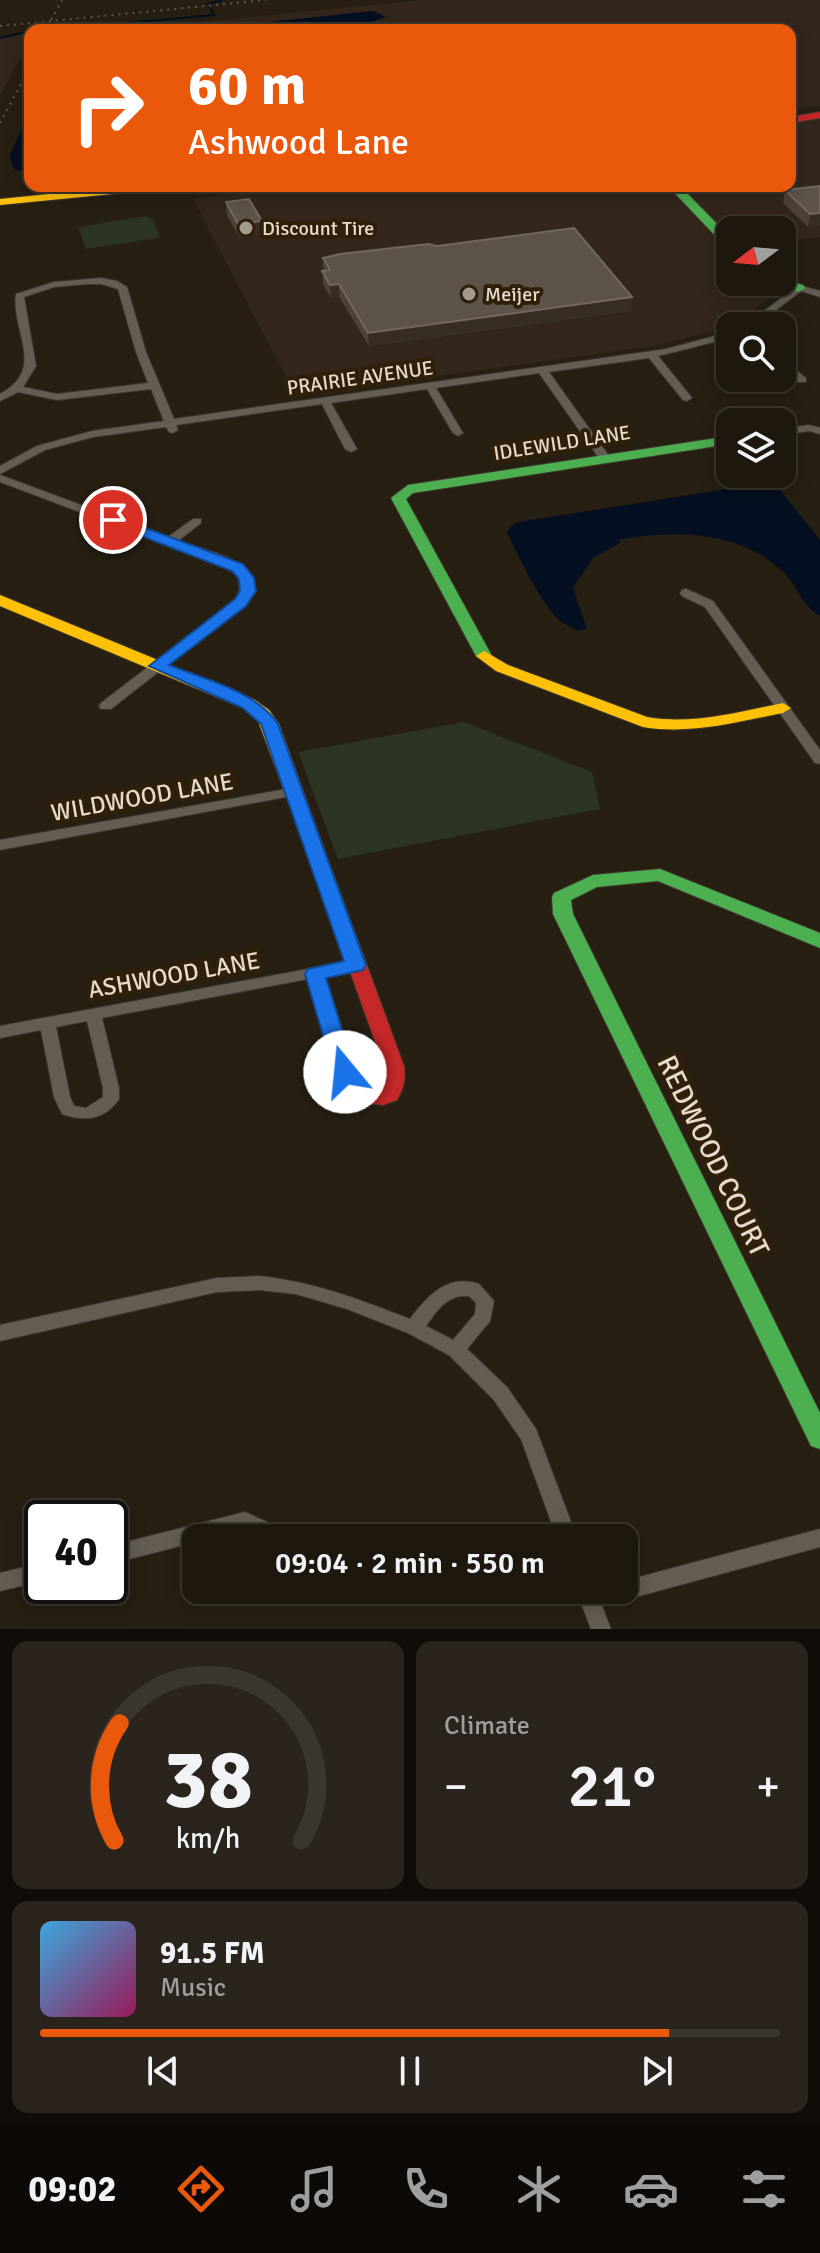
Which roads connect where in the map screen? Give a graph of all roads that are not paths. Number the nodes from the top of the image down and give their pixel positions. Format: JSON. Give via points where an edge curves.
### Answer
{"nodes":[{"id":1,"x":796,"y":111,"type":"edge"},
{"id":2,"x":820,"y":113,"type":"edge"},
{"id":3,"x":796,"y":119,"type":"edge"},
{"id":4,"x":109,"y":192,"type":"edge"},
{"id":5,"x":680,"y":192,"type":"edge"},
{"id":6,"x":1,"y":206,"type":"edge"},
{"id":7,"x":716,"y":230,"type":"edge"},
{"id":8,"x":796,"y":287,"type":"edge"},
{"id":9,"x":799,"y":288,"type":"junction"},
{"id":10,"x":820,"y":294,"type":"edge"},
{"id":11,"x":767,"y":312,"type":"edge"},
{"id":12,"x":716,"y":340,"type":"edge"},
{"id":13,"x":651,"y":354,"type":"junction"},
{"id":14,"x":542,"y":370,"type":"junction"},
{"id":15,"x":796,"y":375,"type":"edge"},
{"id":16,"x":802,"y":380,"type":"dead end"},
{"id":17,"x":155,"y":385,"type":"junction"},
{"id":18,"x":430,"y":386,"type":"junction"},
{"id":19,"x":17,"y":389,"type":"junction"},
{"id":20,"x":0,"y":398,"type":"edge"},
{"id":21,"x":687,"y":398,"type":"dead end"},
{"id":22,"x":325,"y":401,"type":"junction"},
{"id":23,"x":172,"y":426,"type":"junction"},
{"id":24,"x":819,"y":430,"type":"edge"},
{"id":25,"x":796,"y":431,"type":"edge"},
{"id":26,"x":458,"y":433,"type":"dead end"},
{"id":27,"x":716,"y":442,"type":"edge"},
{"id":28,"x":351,"y":449,"type":"dead end"},
{"id":29,"x":605,"y":459,"type":"junction"},
{"id":30,"x":0,"y":471,"type":"edge"},
{"id":31,"x":0,"y":478,"type":"edge"},
{"id":32,"x":197,"y":521,"type":"dead end"},
{"id":33,"x":170,"y":541,"type":"junction"},
{"id":34,"x":686,"y":593,"type":"dead end"},
{"id":35,"x":0,"y":600,"type":"edge"},
{"id":36,"x":158,"y":666,"type":"junction"},
{"id":37,"x":106,"y":706,"type":"dead end"},
{"id":38,"x":783,"y":708,"type":"junction"},
{"id":39,"x":820,"y":760,"type":"edge"},
{"id":40,"x":292,"y":792,"type":"junction"},
{"id":41,"x":0,"y":845,"type":"edge"},
{"id":42,"x":820,"y":941,"type":"edge"},
{"id":43,"x":356,"y":965,"type":"junction"},
{"id":44,"x":315,"y":974,"type":"junction"},
{"id":45,"x":93,"y":1014,"type":"junction"},
{"id":46,"x":47,"y":1022,"type":"junction"},
{"id":47,"x":0,"y":1032,"type":"edge"},
{"id":48,"x":414,"y":1328,"type":"junction"},
{"id":49,"x":0,"y":1333,"type":"edge"},
{"id":50,"x":455,"y":1350,"type":"junction"},
{"id":51,"x":820,"y":1438,"type":"edge"},
{"id":52,"x":562,"y":1524,"type":"edge"},
{"id":53,"x":820,"y":1538,"type":"edge"},
{"id":54,"x":182,"y":1540,"type":"edge"},
{"id":55,"x":128,"y":1551,"type":"edge"},
{"id":56,"x":24,"y":1576,"type":"edge"},
{"id":57,"x":0,"y":1582,"type":"edge"},
{"id":58,"x":638,"y":1583,"type":"edge"},
{"id":59,"x":591,"y":1604,"type":"edge"},
{"id":60,"x":601,"y":1629,"type":"edge"}],
"edges":[{"from":1,"to":2,"type":"main road"},
{"from":2,"to":3,"type":"main road"},
{"from":4,"to":6,"type":"main road"},
{"from":5,"to":7,"type":"main road"},
{"from":8,"to":9,"type":"main road"},
{"from":9,"to":10,"type":"street"},
{"from":9,"to":11,"type":"street"},
{"from":12,"to":13,"type":"street","name":"PRAIRIE AVENUE"},
{"from":13,"to":14,"type":"street","name":"PRAIRIE AVENUE"},
{"from":13,"to":21,"type":"street"},
{"from":14,"to":18,"type":"street","name":"PRAIRIE AVENUE"},
{"from":14,"to":29,"type":"street"},
{"from":15,"to":16,"type":"street"},
{"from":17,"to":19,"type":"street","via":[[57,397]]},
{"from":17,"to":19,"type":"street","via":[[122,287],[103,280],[37,288],[19,296],[31,366]]},
{"from":17,"to":23,"type":"street"},
{"from":18,"to":22,"type":"street","name":"PRAIRIE AVENUE"},
{"from":18,"to":26,"type":"street"},
{"from":19,"to":20,"type":"street"},
{"from":22,"to":23,"type":"street","name":"PRAIRIE AVENUE"},
{"from":22,"to":28,"type":"street"},
{"from":23,"to":30,"type":"street","name":"PRAIRIE AVENUE","via":[[66,439]]},
{"from":24,"to":25,"type":"street"},
{"from":27,"to":29,"type":"main road","name":"IDLEWILD LANE"},
{"from":29,"to":38,"type":"main road","name":"IDLEWILD LANE","via":[[400,493],[398,498],[479,651],[502,668],[663,727]]},
{"from":31,"to":33,"type":"street"},
{"from":32,"to":33,"type":"street"},
{"from":33,"to":36,"type":"street","via":[[238,567],[248,591]]},
{"from":34,"to":38,"type":"street","via":[[709,604]]},
{"from":35,"to":36,"type":"main road"},
{"from":36,"to":37,"type":"street"},
{"from":36,"to":40,"type":"main road","via":[[263,714]]},
{"from":38,"to":39,"type":"street"},
{"from":40,"to":41,"type":"street","name":"WILDWOOD LANE"},
{"from":40,"to":43,"type":"main road"},
{"from":42,"to":51,"type":"main road","name":"REDWOOD COURT","via":[[660,875],[579,885],[561,897],[563,914]]},
{"from":43,"to":44,"type":"street","name":"ASHWOOD LANE"},
{"from":43,"to":44,"type":"main road","via":[[398,1081],[386,1097],[359,1093],[350,1082]]},
{"from":44,"to":45,"type":"street","name":"ASHWOOD LANE"},
{"from":45,"to":46,"type":"street","name":"ASHWOOD LANE"},
{"from":45,"to":46,"type":"street","via":[[111,1099],[98,1112],[83,1116],[68,1110],[62,1097]]},
{"from":46,"to":47,"type":"street","name":"ASHWOOD LANE"},
{"from":48,"to":49,"type":"street","via":[[296,1287],[259,1283],[217,1285]]},
{"from":48,"to":50,"type":"street"},
{"from":48,"to":50,"type":"street","via":[[439,1296],[454,1287],[473,1289],[485,1301],[484,1316]]},
{"from":50,"to":52,"type":"street","via":[[500,1393],[529,1435]]},
{"from":53,"to":58,"type":"street"},
{"from":54,"to":55,"type":"street"},
{"from":56,"to":57,"type":"street"},
{"from":59,"to":60,"type":"street"}]}
